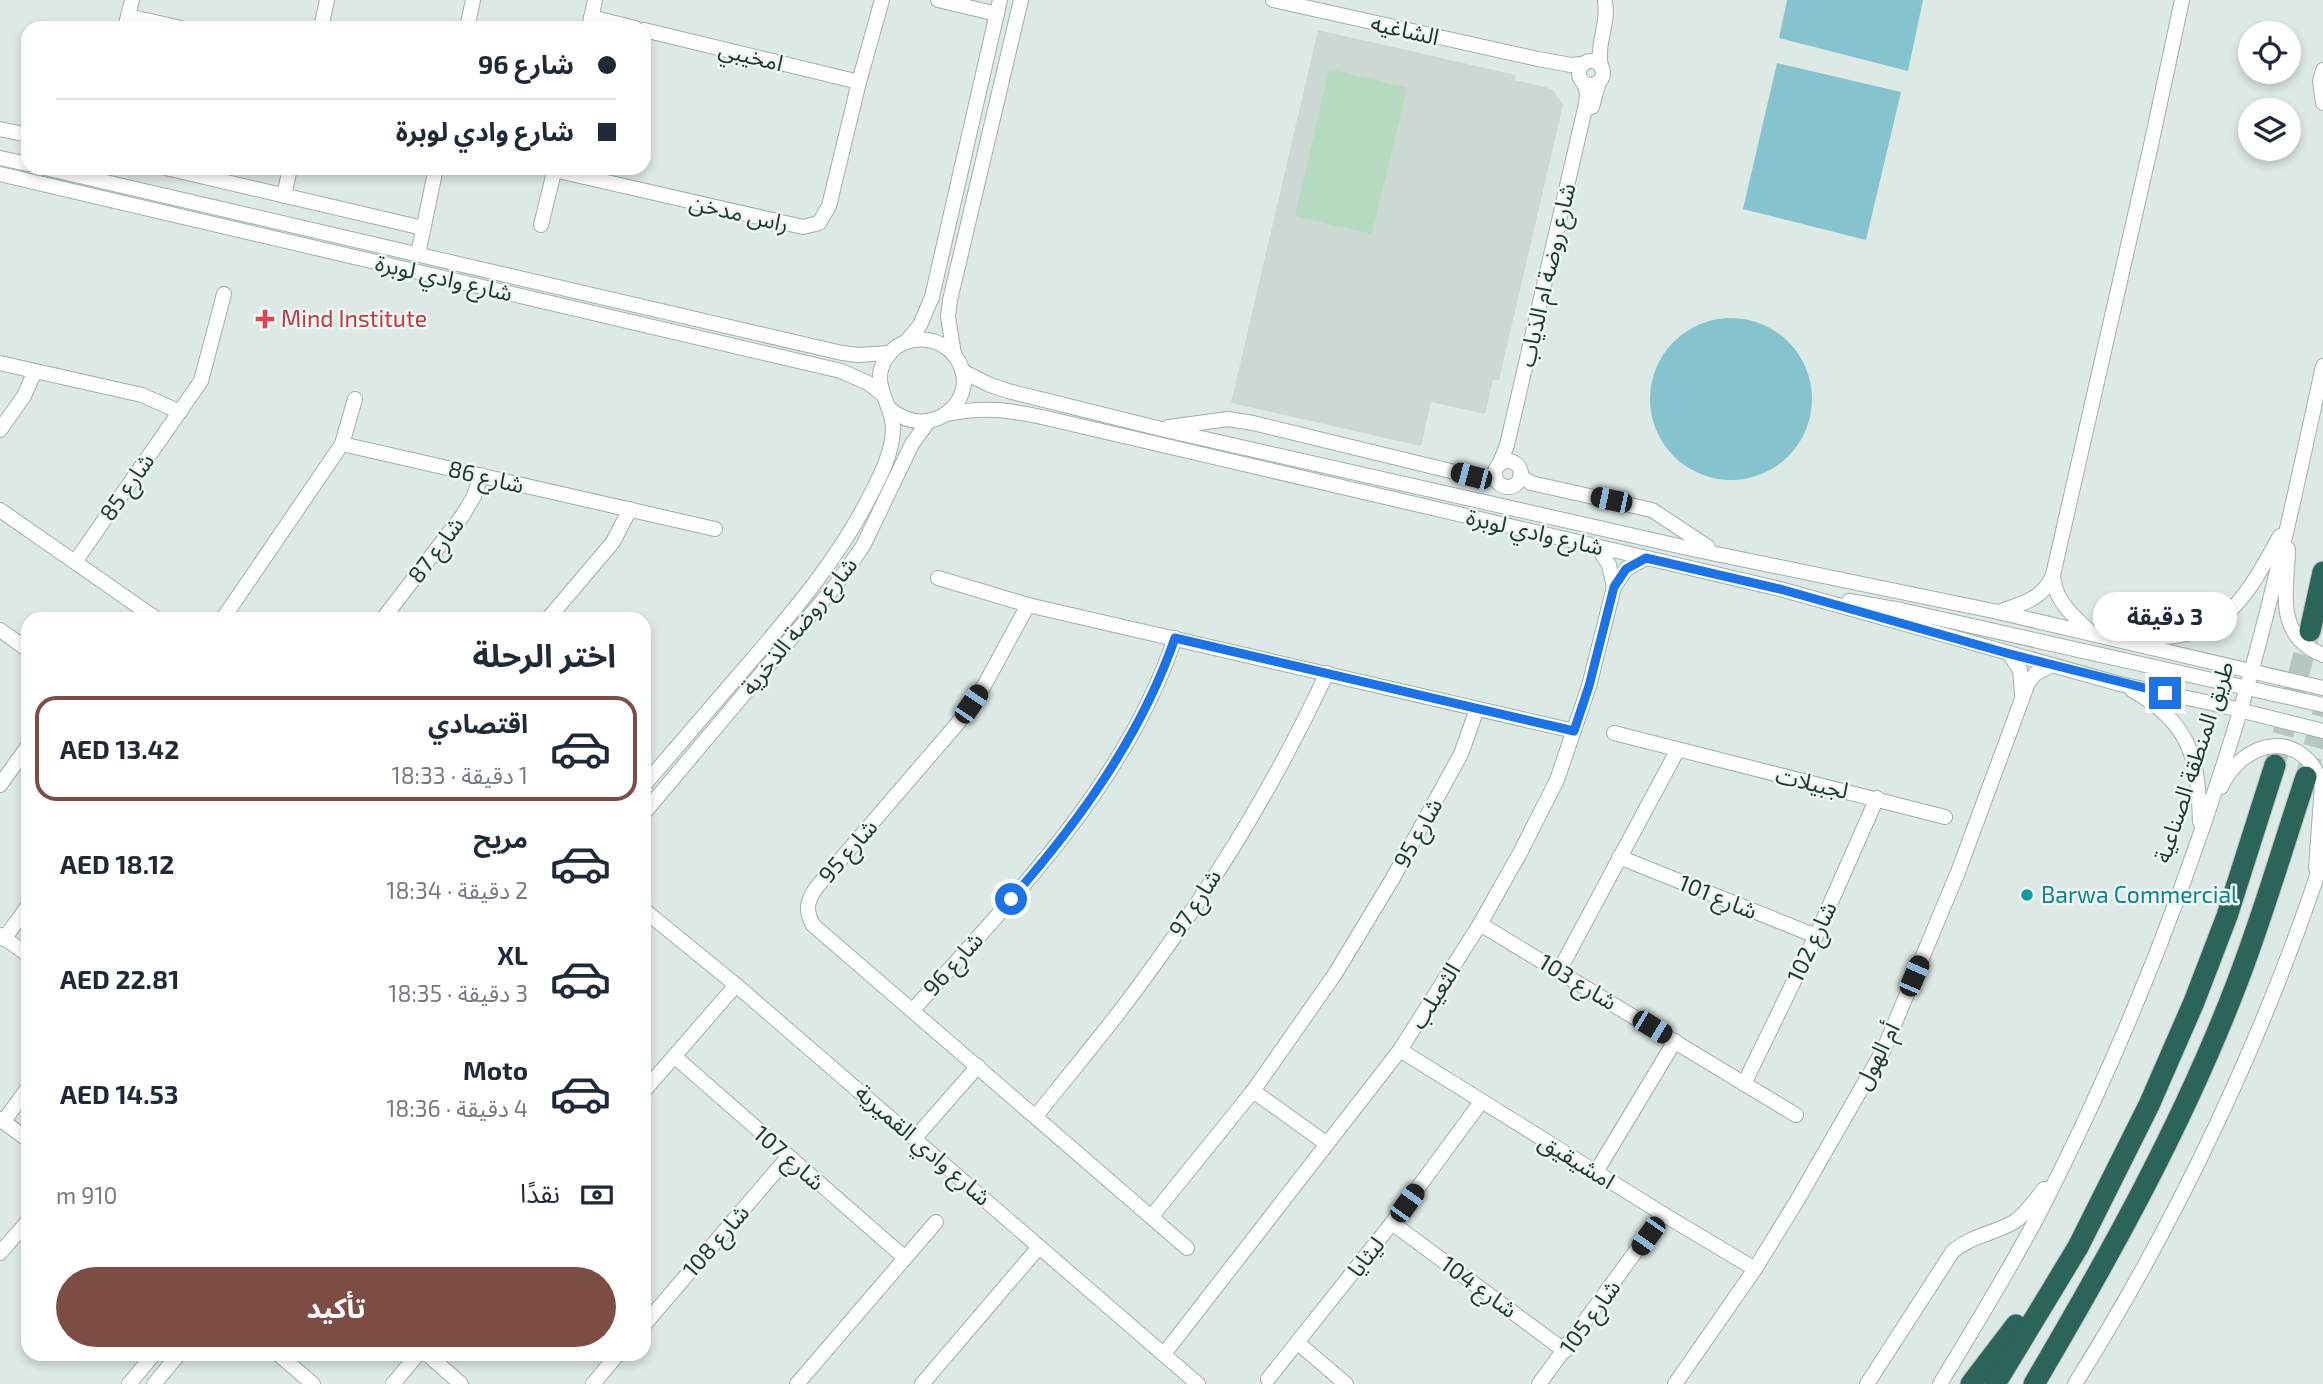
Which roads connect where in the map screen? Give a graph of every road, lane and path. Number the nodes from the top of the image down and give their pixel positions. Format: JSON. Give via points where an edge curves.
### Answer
{"nodes":[{"id":1,"x":132,"y":0,"type":"edge"},
{"id":2,"x":327,"y":0,"type":"edge"},
{"id":3,"x":473,"y":0,"type":"edge"},
{"id":4,"x":595,"y":0,"type":"edge"},
{"id":5,"x":882,"y":0,"type":"edge"},
{"id":6,"x":939,"y":0,"type":"edge"},
{"id":7,"x":1021,"y":0,"type":"edge"},
{"id":8,"x":1273,"y":0,"type":"edge"},
{"id":9,"x":2182,"y":0,"type":"edge"},
{"id":10,"x":1605,"y":1,"type":"edge"},
{"id":11,"x":998,"y":7,"type":"edge"},
{"id":12,"x":127,"y":21,"type":"edge"},
{"id":13,"x":322,"y":21,"type":"edge"},
{"id":14,"x":468,"y":21,"type":"edge"},
{"id":15,"x":590,"y":21,"type":"edge"},
{"id":16,"x":651,"y":32,"type":"edge"},
{"id":17,"x":1538,"y":59,"type":"junction"},
{"id":18,"x":1584,"y":63,"type":"junction"},
{"id":19,"x":2322,"y":75,"type":"edge"},
{"id":20,"x":1591,"y":78,"type":"junction"},
{"id":21,"x":859,"y":82,"type":"junction"},
{"id":22,"x":2323,"y":103,"type":"edge"},
{"id":23,"x":0,"y":129,"type":"edge"},
{"id":24,"x":21,"y":134,"type":"edge"},
{"id":25,"x":0,"y":158,"type":"edge"},
{"id":26,"x":21,"y":162,"type":"edge"},
{"id":27,"x":0,"y":173,"type":"edge"},
{"id":28,"x":75,"y":175,"type":"edge"},
{"id":29,"x":196,"y":175,"type":"edge"},
{"id":30,"x":288,"y":175,"type":"edge"},
{"id":31,"x":434,"y":175,"type":"edge"},
{"id":32,"x":553,"y":175,"type":"edge"},
{"id":33,"x":580,"y":175,"type":"edge"},
{"id":34,"x":19,"y":178,"type":"junction"},
{"id":35,"x":0,"y":187,"type":"edge"},
{"id":36,"x":284,"y":196,"type":"junction"},
{"id":37,"x":541,"y":225,"type":"dead end"},
{"id":38,"x":423,"y":228,"type":"junction"},
{"id":39,"x":418,"y":254,"type":"junction"},
{"id":40,"x":224,"y":295,"type":"dead end"},
{"id":41,"x":906,"y":342,"type":"junction"},
{"id":42,"x":890,"y":353,"type":"junction"},
{"id":43,"x":954,"y":354,"type":"junction"},
{"id":44,"x":0,"y":363,"type":"edge"},
{"id":45,"x":2323,"y":366,"type":"edge"},
{"id":46,"x":35,"y":371,"type":"junction"},
{"id":47,"x":962,"y":371,"type":"junction"},
{"id":48,"x":882,"y":394,"type":"junction"},
{"id":49,"x":355,"y":399,"type":"dead end"},
{"id":50,"x":890,"y":409,"type":"junction"},
{"id":51,"x":180,"y":412,"type":"junction"},
{"id":52,"x":947,"y":414,"type":"junction"},
{"id":53,"x":928,"y":422,"type":"junction"},
{"id":54,"x":1161,"y":429,"type":"junction"},
{"id":55,"x":0,"y":430,"type":"edge"},
{"id":56,"x":342,"y":444,"type":"junction"},
{"id":57,"x":1507,"y":469,"type":"junction"},
{"id":58,"x":481,"y":475,"type":"junction"},
{"id":59,"x":630,"y":509,"type":"junction"},
{"id":60,"x":0,"y":510,"type":"edge"},
{"id":61,"x":2289,"y":520,"type":"junction"},
{"id":62,"x":716,"y":529,"type":"dead end"},
{"id":63,"x":1597,"y":546,"type":"junction"},
{"id":64,"x":1646,"y":558,"type":"junction"},
{"id":65,"x":75,"y":562,"type":"junction"},
{"id":66,"x":1791,"y":568,"type":"junction"},
{"id":67,"x":2323,"y":572,"type":"edge"},
{"id":68,"x":2053,"y":575,"type":"junction"},
{"id":69,"x":937,"y":578,"type":"dead end"},
{"id":70,"x":1614,"y":587,"type":"junction"},
{"id":71,"x":1780,"y":589,"type":"junction"},
{"id":72,"x":1028,"y":605,"type":"junction"},
{"id":73,"x":147,"y":612,"type":"edge"},
{"id":74,"x":227,"y":612,"type":"edge"},
{"id":75,"x":388,"y":612,"type":"edge"},
{"id":76,"x":554,"y":612,"type":"edge"},
{"id":77,"x":1998,"y":612,"type":"junction"},
{"id":78,"x":0,"y":630,"type":"edge"},
{"id":79,"x":2310,"y":631,"type":"tunnel mouth"},
{"id":80,"x":2091,"y":633,"type":"junction"},
{"id":81,"x":1175,"y":638,"type":"junction"},
{"id":82,"x":2120,"y":641,"type":"junction"},
{"id":83,"x":21,"y":645,"type":"edge"},
{"id":84,"x":2010,"y":654,"type":"junction"},
{"id":85,"x":2323,"y":655,"type":"edge"},
{"id":86,"x":2052,"y":665,"type":"junction"},
{"id":87,"x":2250,"y":672,"type":"junction"},
{"id":88,"x":1327,"y":673,"type":"junction"},
{"id":89,"x":2120,"y":684,"type":"junction"},
{"id":90,"x":2246,"y":688,"type":"junction"},
{"id":91,"x":2323,"y":688,"type":"edge"},
{"id":92,"x":2022,"y":699,"type":"junction"},
{"id":93,"x":2323,"y":705,"type":"edge"},
{"id":94,"x":1476,"y":709,"type":"junction"},
{"id":95,"x":2240,"y":710,"type":"junction"},
{"id":96,"x":2323,"y":712,"type":"edge"},
{"id":97,"x":1574,"y":731,"type":"junction"},
{"id":98,"x":2323,"y":731,"type":"edge"},
{"id":99,"x":1614,"y":733,"type":"dead end"},
{"id":100,"x":1677,"y":751,"type":"junction"},
{"id":101,"x":21,"y":756,"type":"edge"},
{"id":102,"x":2275,"y":765,"type":"tunnel mouth"},
{"id":103,"x":2306,"y":777,"type":"tunnel mouth"},
{"id":104,"x":651,"y":778,"type":"edge"},
{"id":105,"x":0,"y":785,"type":"edge"},
{"id":106,"x":1877,"y":799,"type":"junction"},
{"id":107,"x":651,"y":805,"type":"edge"},
{"id":108,"x":1945,"y":817,"type":"dead end"},
{"id":109,"x":2200,"y":834,"type":"junction"},
{"id":110,"x":1619,"y":857,"type":"junction"},
{"id":111,"x":2323,"y":858,"type":"edge"},
{"id":112,"x":2319,"y":878,"type":"edge"},
{"id":113,"x":21,"y":914,"type":"edge"},
{"id":114,"x":651,"y":916,"type":"edge"},
{"id":115,"x":1480,"y":924,"type":"junction"},
{"id":116,"x":1816,"y":936,"type":"junction"},
{"id":117,"x":2,"y":937,"type":"edge"},
{"id":118,"x":21,"y":950,"type":"edge"},
{"id":119,"x":1559,"y":971,"type":"junction"},
{"id":120,"x":736,"y":985,"type":"junction"},
{"id":121,"x":912,"y":1010,"type":"junction"},
{"id":122,"x":1675,"y":1041,"type":"junction"},
{"id":123,"x":1400,"y":1050,"type":"junction"},
{"id":124,"x":674,"y":1056,"type":"junction"},
{"id":125,"x":978,"y":1066,"type":"junction"},
{"id":126,"x":651,"y":1083,"type":"edge"},
{"id":127,"x":1744,"y":1084,"type":"junction"},
{"id":128,"x":1253,"y":1091,"type":"junction"},
{"id":129,"x":21,"y":1097,"type":"edge"},
{"id":130,"x":1481,"y":1102,"type":"junction"},
{"id":131,"x":1796,"y":1115,"type":"dead end"},
{"id":132,"x":1036,"y":1116,"type":"junction"},
{"id":133,"x":2,"y":1120,"type":"edge"},
{"id":134,"x":21,"y":1135,"type":"edge"},
{"id":135,"x":915,"y":1138,"type":"junction"},
{"id":136,"x":1327,"y":1144,"type":"junction"},
{"id":137,"x":788,"y":1157,"type":"junction"},
{"id":138,"x":2067,"y":1158,"type":"junction"},
{"id":139,"x":1596,"y":1172,"type":"junction"},
{"id":140,"x":1663,"y":1214,"type":"junction"},
{"id":141,"x":1152,"y":1216,"type":"junction"},
{"id":142,"x":936,"y":1222,"type":"dead end"},
{"id":143,"x":1392,"y":1223,"type":"junction"},
{"id":144,"x":21,"y":1229,"type":"edge"},
{"id":145,"x":1039,"y":1247,"type":"junction"},
{"id":146,"x":2078,"y":1247,"type":"junction"},
{"id":147,"x":1187,"y":1248,"type":"dead end"},
{"id":148,"x":0,"y":1253,"type":"edge"},
{"id":149,"x":905,"y":1258,"type":"junction"},
{"id":150,"x":1755,"y":1269,"type":"junction"},
{"id":151,"x":651,"y":1317,"type":"edge"},
{"id":152,"x":1298,"y":1343,"type":"junction"},
{"id":153,"x":1565,"y":1351,"type":"junction"},
{"id":154,"x":1164,"y":1354,"type":"junction"},
{"id":155,"x":148,"y":1361,"type":"edge"},
{"id":156,"x":173,"y":1361,"type":"edge"},
{"id":157,"x":286,"y":1361,"type":"edge"},
{"id":158,"x":412,"y":1361,"type":"edge"},
{"id":159,"x":435,"y":1361,"type":"edge"},
{"id":160,"x":612,"y":1361,"type":"edge"},
{"id":161,"x":1268,"y":1379,"type":"dead end"},
{"id":162,"x":129,"y":1384,"type":"edge"},
{"id":163,"x":153,"y":1384,"type":"edge"},
{"id":164,"x":313,"y":1384,"type":"edge"},
{"id":165,"x":393,"y":1384,"type":"edge"},
{"id":166,"x":461,"y":1384,"type":"edge"},
{"id":167,"x":593,"y":1384,"type":"edge"},
{"id":168,"x":797,"y":1384,"type":"edge"},
{"id":169,"x":922,"y":1384,"type":"edge"},
{"id":170,"x":1198,"y":1384,"type":"edge"},
{"id":171,"x":1346,"y":1384,"type":"edge"},
{"id":172,"x":1539,"y":1384,"type":"edge"},
{"id":173,"x":1675,"y":1384,"type":"edge"},
{"id":174,"x":1867,"y":1384,"type":"edge"},
{"id":175,"x":1940,"y":1384,"type":"edge"},
{"id":176,"x":1971,"y":1384,"type":"edge"},
{"id":177,"x":1995,"y":1384,"type":"edge"},
{"id":178,"x":2034,"y":1384,"type":"edge"},
{"id":179,"x":2074,"y":1384,"type":"edge"}],
"edges":[{"from":1,"to":12,"type":"street"},
{"from":2,"to":13,"type":"street"},
{"from":3,"to":14,"type":"street"},
{"from":4,"to":15,"type":"street"},
{"from":5,"to":21,"type":"street","name":"راس مدخن"},
{"from":6,"to":11,"type":"street"},
{"from":7,"to":43,"type":"street","via":[[950,300]]},
{"from":8,"to":17,"type":"street","name":"الشاغيه"},
{"from":9,"to":68,"type":"street"},
{"from":10,"to":18,"type":"street","name":"شارع روضة ام الذياب"},
{"from":10,"to":20,"type":"street","name":"شارع روضة ام الذياب","via":[[1606,17]]},
{"from":11,"to":41,"type":"street","via":[[932,297],[920,325]]},
{"from":16,"to":21,"type":"street","name":"امخيبي"},
{"from":17,"to":18,"type":"street","name":"الشاغيه"},
{"from":17,"to":20,"type":"street","name":"الشاغيه","via":[[1543,66]]},
{"from":18,"to":20,"type":"street","name":"شارع روضة ام الذياب","via":[[1579,70]]},
{"from":19,"to":22,"type":"street"},
{"from":20,"to":57,"type":"street","name":"شارع روضة ام الذياب","via":[[1507,445]]},
{"from":21,"to":33,"type":"street","name":"راس مدخن","via":[[829,206],[820,223],[812,227]]},
{"from":23,"to":24,"type":"street"},
{"from":25,"to":26,"type":"street"},
{"from":27,"to":34,"type":"street","name":"شارع وادي لوبرة"},
{"from":28,"to":39,"type":"street","name":"شارع وادي لوبرة"},
{"from":29,"to":36,"type":"street","name":"شارع وادي لوبرة"},
{"from":30,"to":36,"type":"street"},
{"from":31,"to":38,"type":"street"},
{"from":32,"to":37,"type":"street","name":"راس مدخن"},
{"from":34,"to":35,"type":"street"},
{"from":34,"to":48,"type":"street","name":"شارع وادي لوبرة","via":[[841,371]]},
{"from":36,"to":38,"type":"street","name":"شارع وادي لوبرة"},
{"from":38,"to":39,"type":"street"},
{"from":39,"to":42,"type":"street","name":"شارع وادي لوبرة","via":[[842,353]]},
{"from":40,"to":51,"type":"street","name":"شارع 85","via":[[201,381]]},
{"from":41,"to":42,"type":"street"},
{"from":41,"to":43,"type":"street","via":[[926,339]]},
{"from":42,"to":48,"type":"street","via":[[880,373]]},
{"from":43,"to":47,"type":"street"},
{"from":44,"to":46,"type":"street"},
{"from":45,"to":61,"type":"street","name":"طريق المنطقة الصناعية"},
{"from":46,"to":51,"type":"street","via":[[142,395]]},
{"from":46,"to":55,"type":"street"},
{"from":47,"to":52,"type":"street","via":[[961,394]]},
{"from":47,"to":54,"type":"street","name":"شارع وادي لوبرة","via":[[1008,391]]},
{"from":48,"to":50,"type":"street"},
{"from":49,"to":56,"type":"street"},
{"from":50,"to":53,"type":"street","via":[[907,420]]},
{"from":50,"to":104,"type":"street","name":"شارع روضة الذخرية","via":[[893,427],[888,454],[846,542]]},
{"from":51,"to":65,"type":"street","name":"شارع 85"},
{"from":52,"to":53,"type":"street"},
{"from":52,"to":63,"type":"street","name":"شارع وادي لوبرة","via":[[1003,409]]},
{"from":53,"to":107,"type":"street","name":"شارع روضة الذخرية","via":[[912,444],[863,546],[835,586]]},
{"from":54,"to":57,"type":"street","via":[[1228,419],[1471,476],[1489,477]]},
{"from":54,"to":66,"type":"street","name":"شارع وادي لوبرة"},
{"from":56,"to":58,"type":"street","name":"شارع 86"},
{"from":56,"to":74,"type":"street"},
{"from":57,"to":66,"type":"street","via":[[1531,483],[1652,510],[1709,548]]},
{"from":58,"to":59,"type":"street","name":"شارع 86"},
{"from":58,"to":75,"type":"street","name":"شارع 87","via":[[463,515]]},
{"from":59,"to":62,"type":"street","name":"شارع 86"},
{"from":59,"to":76,"type":"street","via":[[606,552]]},
{"from":60,"to":65,"type":"street"},
{"from":61,"to":82,"type":"street","via":[[2251,585],[2215,624],[2183,635]]},
{"from":61,"to":85,"type":"street","via":[[2288,620],[2301,643]]},
{"from":61,"to":87,"type":"street","name":"طريق المنطقة الصناعية"},
{"from":63,"to":64,"type":"street","name":"شارع وادي لوبرة"},
{"from":63,"to":70,"type":"street","via":[[1609,565]]},
{"from":64,"to":70,"type":"street","name":"الثعيلب","via":[[1626,569]]},
{"from":64,"to":71,"type":"street","name":"شارع وادي لوبرة"},
{"from":65,"to":73,"type":"street"},
{"from":66,"to":77,"type":"street","name":"شارع وادي لوبرة"},
{"from":67,"to":79,"type":"highway"},
{"from":68,"to":77,"type":"street","via":[[2040,595]]},
{"from":68,"to":80,"type":"street","via":[[2059,600]]},
{"from":69,"to":72,"type":"street"},
{"from":70,"to":97,"type":"street","name":"الثعيلب"},
{"from":71,"to":84,"type":"street","name":"شارع وادي لوبرة"},
{"from":71,"to":90,"type":"street","via":[[1901,610]]},
{"from":72,"to":81,"type":"street"},
{"from":72,"to":121,"type":"street","name":"شارع 95","via":[[958,723],[810,898],[807,908],[813,925]]},
{"from":77,"to":80,"type":"street","name":"شارع وادي لوبرة"},
{"from":78,"to":83,"type":"street"},
{"from":80,"to":82,"type":"street","name":"شارع وادي لوبرة"},
{"from":81,"to":88,"type":"street"},
{"from":81,"to":121,"type":"street","name":"شارع 96","via":[[1140,719],[1105,777],[1024,884]]},
{"from":82,"to":87,"type":"street","name":"شارع وادي لوبرة"},
{"from":84,"to":86,"type":"street","name":"شارع وادي لوبرة"},
{"from":84,"to":92,"type":"street","name":"أم الهول","via":[[2023,681]]},
{"from":86,"to":89,"type":"street","name":"شارع وادي لوبرة"},
{"from":86,"to":92,"type":"street","name":"أم الهول","via":[[2035,674]]},
{"from":87,"to":90,"type":"street","name":"طريق المنطقة الصناعية"},
{"from":87,"to":91,"type":"street","name":"شارع وادي لوبرة"},
{"from":88,"to":94,"type":"street"},
{"from":88,"to":132,"type":"street","name":"شارع 97","via":[[1285,758],[1186,919]]},
{"from":89,"to":95,"type":"street","name":"شارع وادي لوبرة"},
{"from":89,"to":109,"type":"street","via":[[2154,703],[2181,731],[2196,771]]},
{"from":90,"to":93,"type":"street"},
{"from":90,"to":95,"type":"street","name":"طريق المنطقة الصناعية"},
{"from":92,"to":150,"type":"street","name":"أم الهول","via":[[1958,872],[1884,1049]]},
{"from":94,"to":97,"type":"street"},
{"from":94,"to":128,"type":"street","name":"شارع 95","via":[[1461,754],[1393,878],[1335,974]]},
{"from":95,"to":96,"type":"street","via":[[2257,697]]},
{"from":95,"to":98,"type":"street","name":"شارع وادي لوبرة"},
{"from":95,"to":109,"type":"street","name":"طريق المنطقة الصناعية"},
{"from":97,"to":115,"type":"street","name":"الثعيلب","via":[[1557,780]]},
{"from":99,"to":100,"type":"street","name":"لجبيلات"},
{"from":100,"to":106,"type":"street","name":"لجبيلات"},
{"from":100,"to":110,"type":"street"},
{"from":101,"to":105,"type":"street"},
{"from":102,"to":146,"type":"highway","via":[[2194,1002]]},
{"from":103,"to":178,"type":"highway","via":[[2237,984],[2172,1133]]},
{"from":106,"to":108,"type":"street","name":"لجبيلات"},
{"from":106,"to":116,"type":"street","name":"شارع 102"},
{"from":109,"to":112,"type":"street","via":[[2226,777],[2242,757],[2263,747],[2290,748],[2309,760],[2322,785]]},
{"from":109,"to":138,"type":"street","name":"طريق المنطقة الصناعية","via":[[2117,1048]]},
{"from":110,"to":116,"type":"street","name":"شارع 101"},
{"from":110,"to":119,"type":"street"},
{"from":111,"to":112,"type":"street"},
{"from":112,"to":179,"type":"street","via":[[2207,1142],[2146,1261]]},
{"from":113,"to":117,"type":"street"},
{"from":114,"to":120,"type":"street","name":"شارع وادي القميرية"},
{"from":115,"to":119,"type":"street","name":"شارع 103"},
{"from":115,"to":123,"type":"street","name":"الثعيلب"},
{"from":116,"to":127,"type":"street","name":"شارع 102"},
{"from":117,"to":118,"type":"street"},
{"from":119,"to":122,"type":"street","name":"شارع 103"},
{"from":120,"to":124,"type":"street"},
{"from":120,"to":135,"type":"street","name":"شارع وادي القميرية"},
{"from":121,"to":125,"type":"street","name":"شارع 95"},
{"from":122,"to":127,"type":"street","name":"شارع 103"},
{"from":122,"to":139,"type":"street"},
{"from":123,"to":130,"type":"street","name":"امشيقيق"},
{"from":123,"to":136,"type":"street","name":"الثعيلب"},
{"from":124,"to":126,"type":"street"},
{"from":124,"to":137,"type":"street","name":"شارع 107"},
{"from":125,"to":132,"type":"street","name":"شارع 95"},
{"from":125,"to":135,"type":"street"},
{"from":127,"to":131,"type":"street","name":"شارع 103"},
{"from":128,"to":136,"type":"street"},
{"from":128,"to":141,"type":"street","name":"شارع 95"},
{"from":129,"to":133,"type":"street"},
{"from":130,"to":139,"type":"street","name":"امشيقيق"},
{"from":130,"to":143,"type":"street","name":"ليثايا"},
{"from":132,"to":141,"type":"street","name":"شارع 95"},
{"from":133,"to":134,"type":"street"},
{"from":135,"to":145,"type":"street","name":"شارع وادي القميرية"},
{"from":136,"to":154,"type":"street","name":"الثعيلب"},
{"from":137,"to":149,"type":"street","name":"شارع 107"},
{"from":137,"to":151,"type":"street","name":"شارع 108"},
{"from":138,"to":174,"type":"street","name":"طريق المنطقة الصناعية","via":[[2014,1222],[1965,1241],[1953,1251]]},
{"from":138,"to":175,"type":"street","name":"طريق المنطقة الصناعية","via":[[2015,1258]]},
{"from":139,"to":140,"type":"street","name":"امشيقيق"},
{"from":140,"to":150,"type":"street","name":"امشيقيق"},
{"from":140,"to":153,"type":"street","name":"شارع 105"},
{"from":141,"to":147,"type":"street","name":"شارع 95"},
{"from":142,"to":149,"type":"street"},
{"from":143,"to":152,"type":"street","name":"ليثايا"},
{"from":143,"to":153,"type":"street","name":"شارع 104"},
{"from":144,"to":148,"type":"street"},
{"from":145,"to":154,"type":"street","name":"شارع وادي القميرية"},
{"from":145,"to":169,"type":"street"},
{"from":146,"to":176,"type":"highway"},
{"from":146,"to":177,"type":"highway"},
{"from":149,"to":168,"type":"street"},
{"from":150,"to":173,"type":"street","name":"أم الهول"},
{"from":152,"to":161,"type":"street","name":"ليثايا"},
{"from":152,"to":171,"type":"street"},
{"from":153,"to":172,"type":"street","name":"شارع 105"},
{"from":154,"to":170,"type":"street","name":"شارع وادي القميرية"},
{"from":155,"to":162,"type":"street"},
{"from":156,"to":163,"type":"street"},
{"from":157,"to":164,"type":"street"},
{"from":158,"to":165,"type":"street"},
{"from":159,"to":166,"type":"street"},
{"from":160,"to":167,"type":"street"}]}
